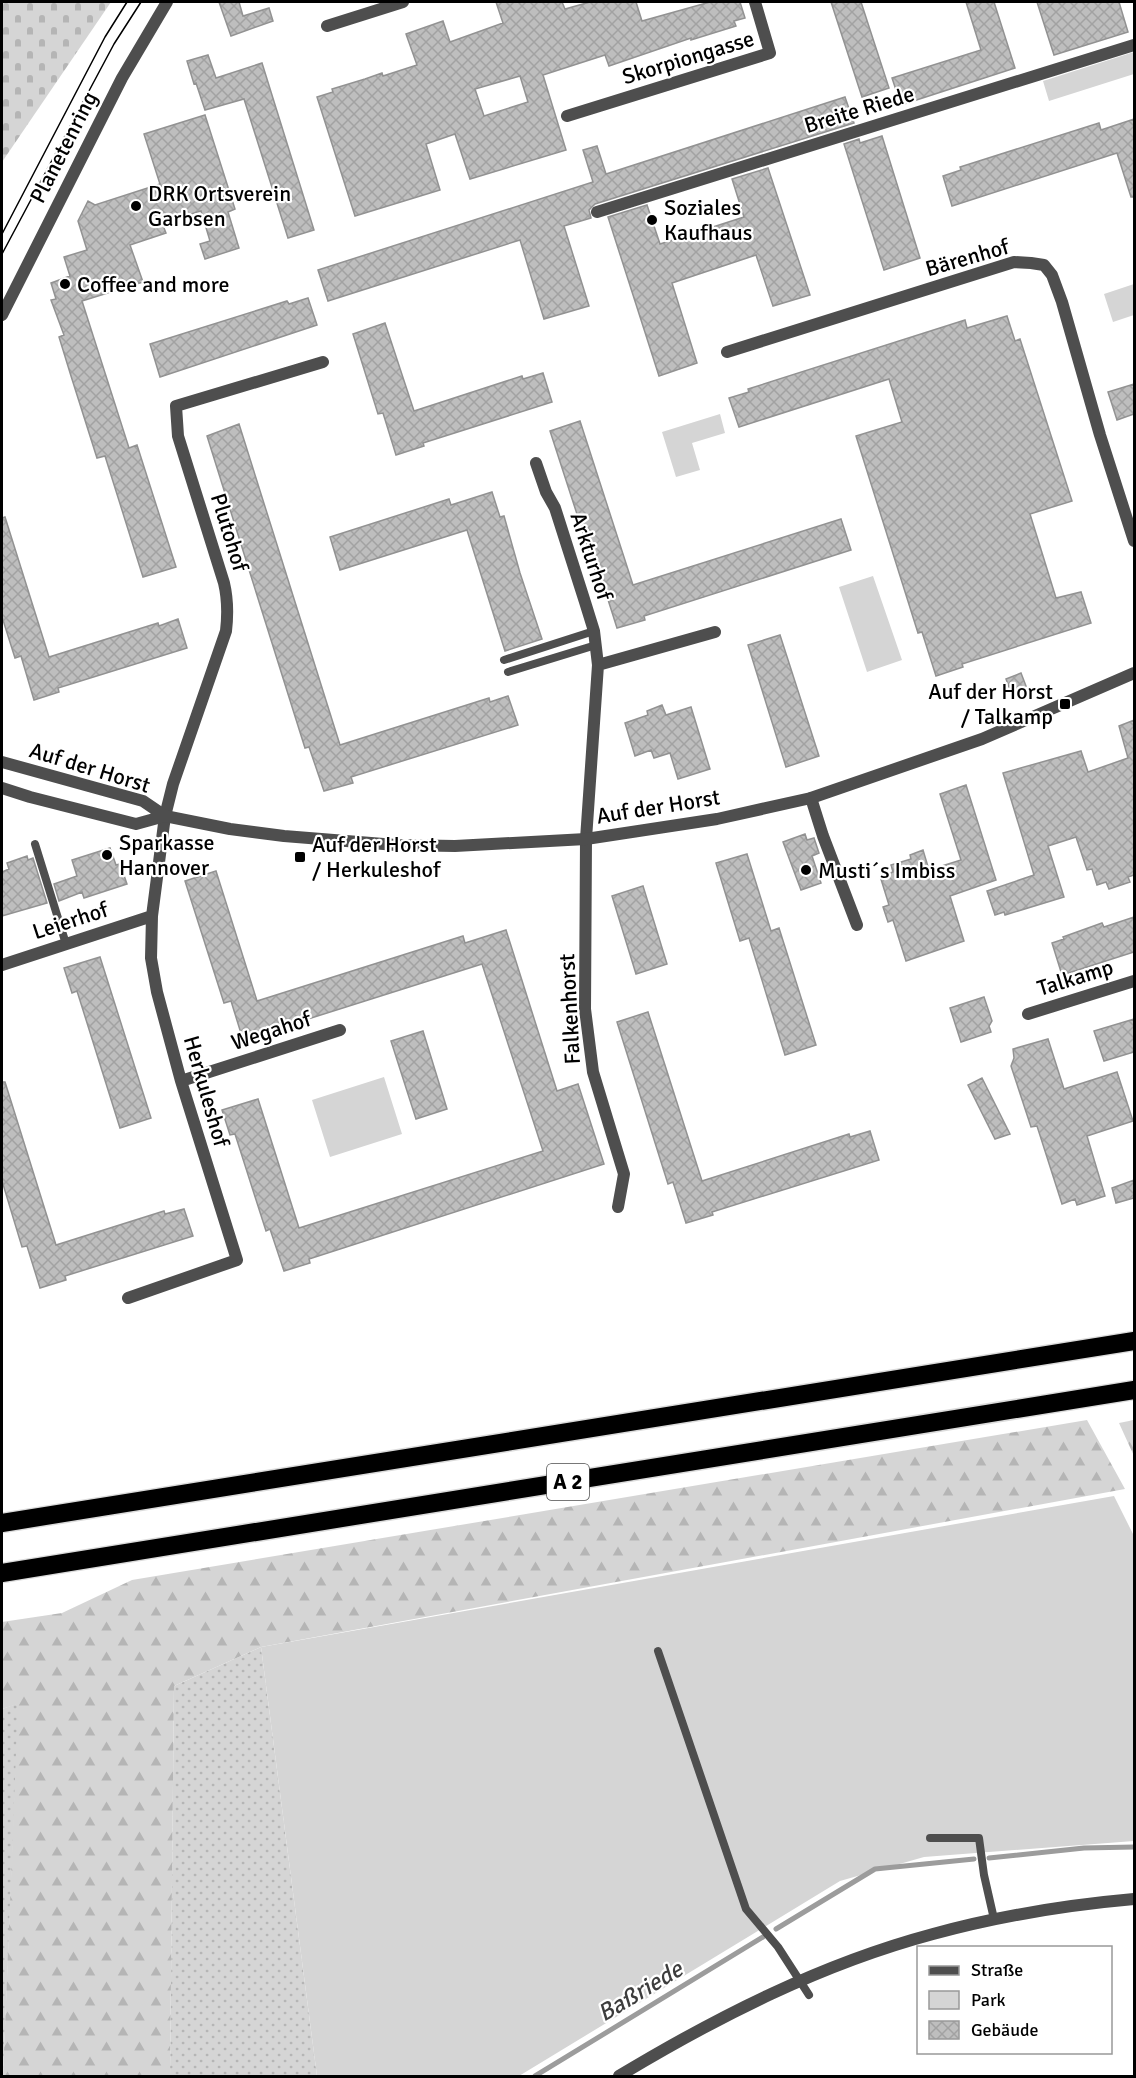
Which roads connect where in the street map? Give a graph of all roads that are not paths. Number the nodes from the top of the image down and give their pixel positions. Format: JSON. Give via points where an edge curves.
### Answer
{"nodes":[{"id":1,"x":167,"y":2,"type":"edge"},
{"id":2,"x":403,"y":2,"type":"edge"},
{"id":3,"x":755,"y":2,"type":"edge"},
{"id":4,"x":327,"y":26,"type":"dead end"},
{"id":5,"x":1134,"y":45,"type":"edge"},
{"id":6,"x":567,"y":116,"type":"dead end"},
{"id":7,"x":597,"y":213,"type":"dead end"},
{"id":8,"x":2,"y":315,"type":"edge"},
{"id":9,"x":727,"y":352,"type":"dead end"},
{"id":10,"x":323,"y":362,"type":"dead end"},
{"id":11,"x":536,"y":463,"type":"dead end"},
{"id":12,"x":1134,"y":541,"type":"edge"},
{"id":13,"x":594,"y":631,"type":"junction"},
{"id":14,"x":715,"y":632,"type":"dead end"},
{"id":15,"x":596,"y":645,"type":"junction"},
{"id":16,"x":504,"y":660,"type":"dead end"},
{"id":17,"x":598,"y":665,"type":"junction"},
{"id":18,"x":508,"y":672,"type":"dead end"},
{"id":19,"x":1134,"y":673,"type":"edge"},
{"id":20,"x":2,"y":762,"type":"edge"},
{"id":21,"x":2,"y":788,"type":"edge"},
{"id":22,"x":811,"y":798,"type":"junction"},
{"id":23,"x":165,"y":816,"type":"junction"},
{"id":24,"x":586,"y":838,"type":"junction"},
{"id":25,"x":35,"y":844,"type":"dead end"},
{"id":26,"x":152,"y":916,"type":"junction"},
{"id":27,"x":856,"y":925,"type":"dead end"},
{"id":28,"x":66,"y":944,"type":"junction"},
{"id":29,"x":2,"y":965,"type":"edge"},
{"id":30,"x":1134,"y":981,"type":"edge"},
{"id":31,"x":1028,"y":1014,"type":"dead end"},
{"id":32,"x":340,"y":1030,"type":"dead end"},
{"id":33,"x":181,"y":1081,"type":"junction"},
{"id":34,"x":618,"y":1207,"type":"dead end"},
{"id":35,"x":128,"y":1298,"type":"dead end"},
{"id":36,"x":1134,"y":1341,"type":"edge"},
{"id":37,"x":1134,"y":1390,"type":"edge"},
{"id":38,"x":2,"y":1523,"type":"edge"},
{"id":39,"x":2,"y":1573,"type":"edge"},
{"id":40,"x":658,"y":1651,"type":"dead end"},
{"id":41,"x":930,"y":1838,"type":"dead end"},
{"id":42,"x":1134,"y":1899,"type":"edge"},
{"id":43,"x":994,"y":1919,"type":"junction"},
{"id":44,"x":801,"y":1982,"type":"junction"},
{"id":45,"x":809,"y":1995,"type":"dead end"},
{"id":46,"x":618,"y":2076,"type":"edge"}],
"edges":[{"from":1,"to":8,"type":"street","name":"Planetenring","via":[[135,54]]},
{"from":2,"to":4,"type":"street"},
{"from":3,"to":6,"type":"street","name":"Skorpiongasse","via":[[770,53]]},
{"from":5,"to":7,"type":"street","name":"Breite Riede"},
{"from":9,"to":12,"type":"street","name":"Bärenhof","via":[[1014,262],[1044,266],[1052,275],[1062,302]]},
{"from":10,"to":23,"type":"street","name":"Plutohof","via":[[176,406],[178,436],[224,583],[228,613],[226,631]]},
{"from":11,"to":13,"type":"street","name":"Arkturhof","via":[[560,523]]},
{"from":13,"to":15,"type":"street","name":"Arkturhof"},
{"from":13,"to":16,"type":"lane"},
{"from":14,"to":17,"type":"street"},
{"from":15,"to":17,"type":"street","name":"Arkturhof"},
{"from":15,"to":18,"type":"lane"},
{"from":17,"to":24,"type":"street","name":"Arkturhof"},
{"from":19,"to":22,"type":"street","name":"Auf der Horst","via":[[982,739]]},
{"from":20,"to":23,"type":"street","name":"Auf der Horst","via":[[143,801]]},
{"from":21,"to":23,"type":"street","name":"Auf der Horst","via":[[136,824]]},
{"from":22,"to":24,"type":"street","name":"Auf der Horst","via":[[717,819]]},
{"from":22,"to":27,"type":"street"},
{"from":23,"to":24,"type":"street","name":"Auf der Horst","via":[[284,836],[396,845],[514,844]]},
{"from":23,"to":26,"type":"street","name":"Herkuleshof"},
{"from":24,"to":34,"type":"street","name":"Falkenhorst","via":[[585,1009],[593,1072],[624,1174]]},
{"from":25,"to":28,"type":"lane"},
{"from":26,"to":28,"type":"street","name":"Leierhof"},
{"from":26,"to":33,"type":"street","name":"Herkuleshof","via":[[151,958]]},
{"from":28,"to":29,"type":"street","name":"Leierhof"},
{"from":30,"to":31,"type":"street","name":"Talkamp"},
{"from":32,"to":33,"type":"street","name":"Wegahof"},
{"from":33,"to":35,"type":"street","name":"Herkuleshof","via":[[237,1260]]},
{"from":36,"to":38,"type":"highway","number":"A 2"},
{"from":37,"to":39,"type":"highway","number":"A 2"},
{"from":40,"to":44,"type":"lane","via":[[746,1909]]},
{"from":41,"to":43,"type":"lane","via":[[979,1838]]},
{"from":42,"to":43,"type":"street"},
{"from":43,"to":44,"type":"street","via":[[890,1947]]},
{"from":44,"to":45,"type":"lane"},
{"from":44,"to":46,"type":"street","via":[[683,2038]]}]}
